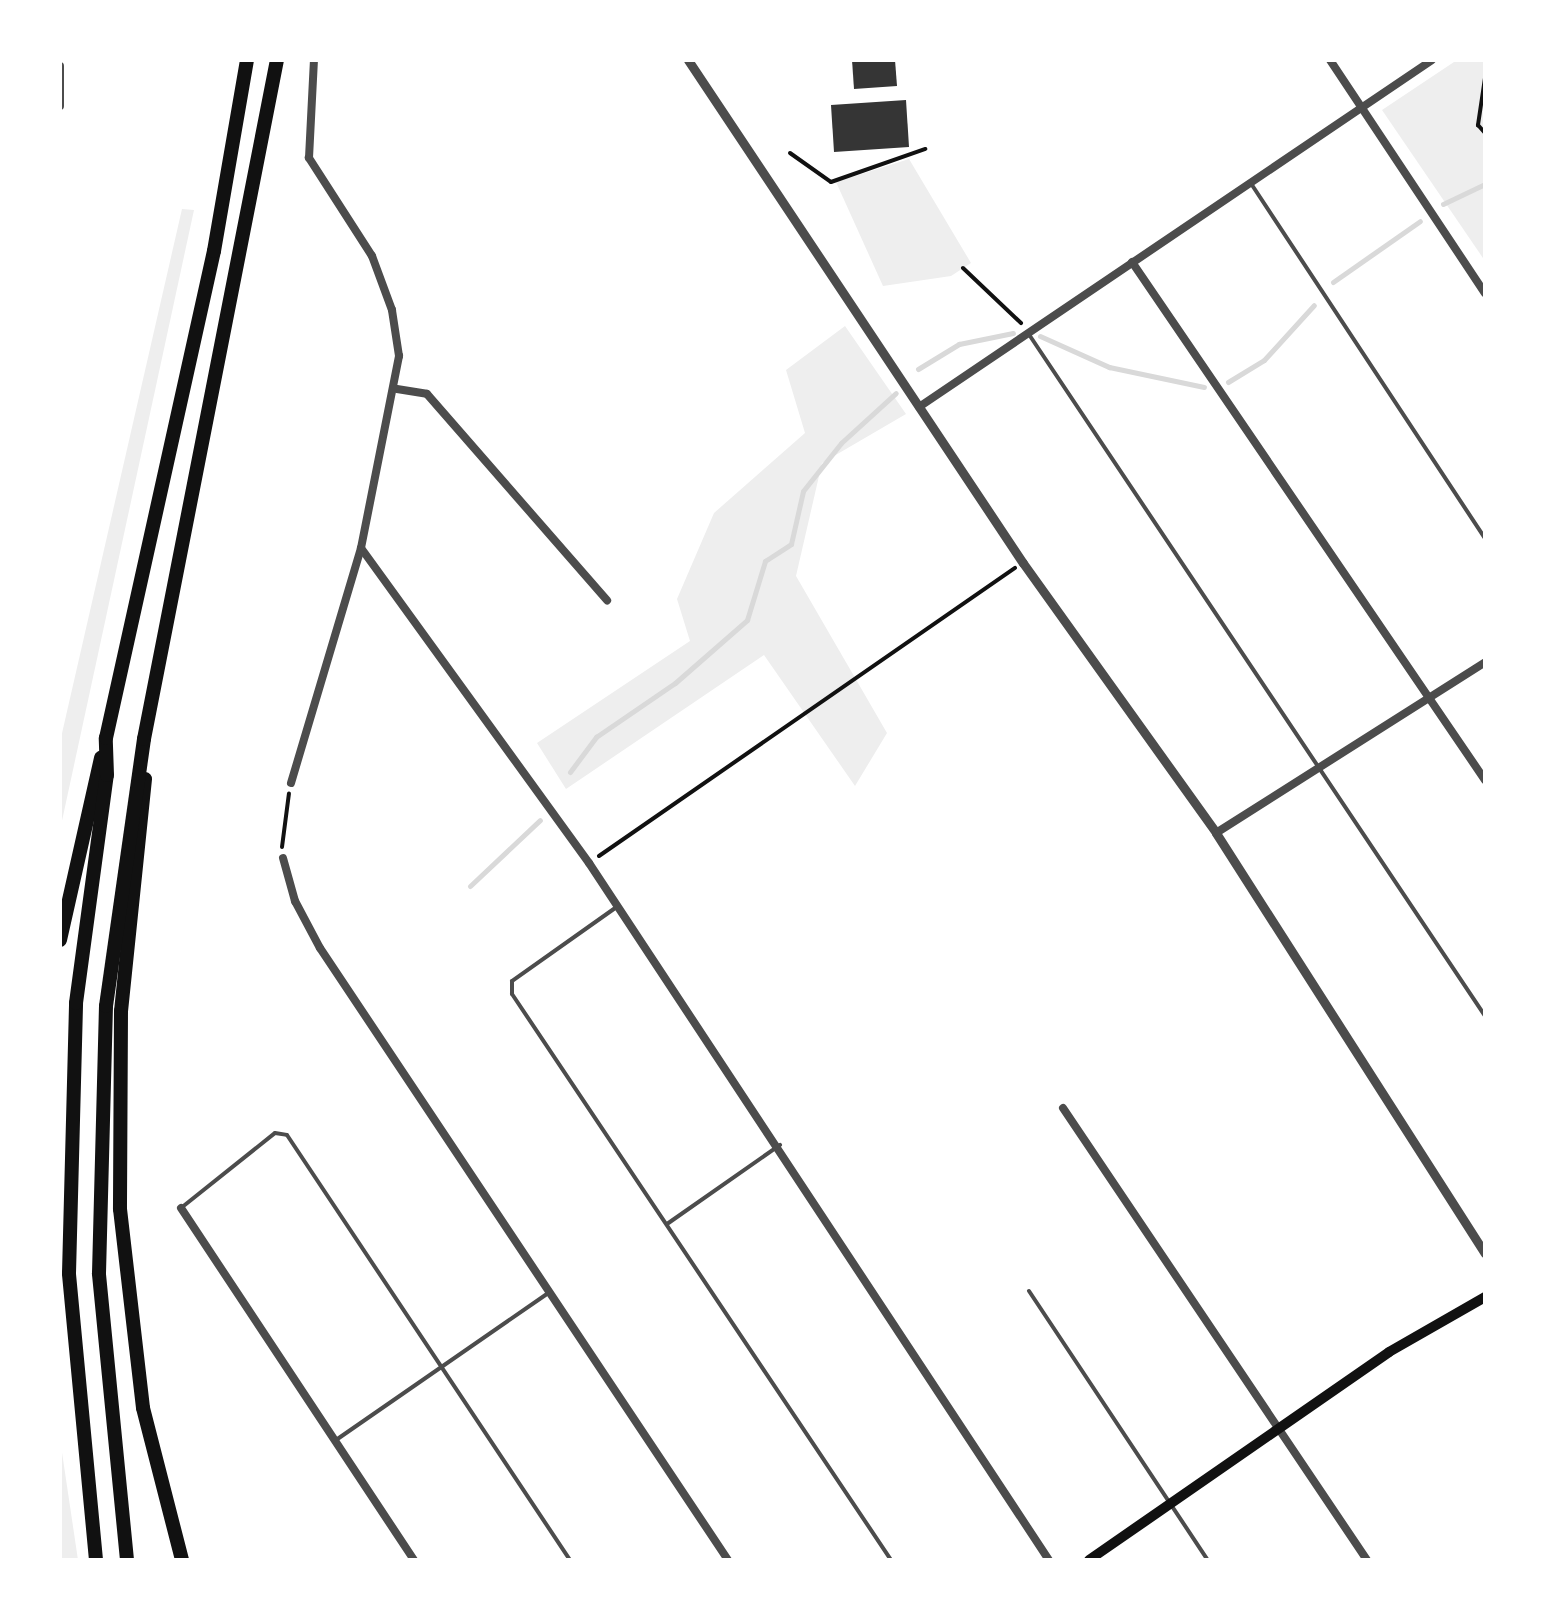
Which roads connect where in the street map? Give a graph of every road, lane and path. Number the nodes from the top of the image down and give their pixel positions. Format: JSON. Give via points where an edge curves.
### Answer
{"nodes":[{"id":1,"x":247,"y":60,"type":"edge"},
{"id":2,"x":277,"y":60,"type":"edge"},
{"id":3,"x":314,"y":60,"type":"edge"},
{"id":4,"x":688,"y":60,"type":"edge"},
{"id":5,"x":1330,"y":60,"type":"edge"},
{"id":6,"x":1432,"y":60,"type":"edge"},
{"id":7,"x":60,"y":66,"type":"edge"},
{"id":8,"x":1485,"y":78,"type":"edge"},
{"id":9,"x":60,"y":106,"type":"edge"},
{"id":10,"x":1361,"y":106,"type":"junction"},
{"id":11,"x":1485,"y":133,"type":"edge"},
{"id":12,"x":925,"y":149,"type":"dead end"},
{"id":13,"x":790,"y":154,"type":"dead end"},
{"id":14,"x":1250,"y":181,"type":"junction"},
{"id":15,"x":1132,"y":262,"type":"junction"},
{"id":16,"x":964,"y":268,"type":"dead end"},
{"id":17,"x":1485,"y":293,"type":"edge"},
{"id":18,"x":1028,"y":333,"type":"junction"},
{"id":19,"x":397,"y":389,"type":"junction"},
{"id":20,"x":919,"y":407,"type":"junction"},
{"id":21,"x":1485,"y":538,"type":"edge"},
{"id":22,"x":362,"y":548,"type":"junction"},
{"id":23,"x":1023,"y":563,"type":"junction"},
{"id":24,"x":607,"y":600,"type":"dead end"},
{"id":25,"x":1485,"y":662,"type":"edge"},
{"id":26,"x":157,"y":672,"type":"junction"},
{"id":27,"x":1429,"y":698,"type":"junction"},
{"id":28,"x":106,"y":738,"type":"junction"},
{"id":29,"x":1320,"y":768,"type":"junction"},
{"id":30,"x":1485,"y":780,"type":"edge"},
{"id":31,"x":291,"y":783,"type":"joint"},
{"id":32,"x":1216,"y":833,"type":"junction"},
{"id":33,"x":283,"y":858,"type":"joint"},
{"id":34,"x":589,"y":863,"type":"junction"},
{"id":35,"x":618,"y":906,"type":"junction"},
{"id":36,"x":60,"y":940,"type":"edge"},
{"id":37,"x":1485,"y":1016,"type":"edge"},
{"id":38,"x":1063,"y":1108,"type":"dead end"},
{"id":39,"x":780,"y":1145,"type":"junction"},
{"id":40,"x":181,"y":1208,"type":"joint"},
{"id":41,"x":666,"y":1224,"type":"junction"},
{"id":42,"x":1485,"y":1253,"type":"edge"},
{"id":43,"x":1029,"y":1291,"type":"dead end"},
{"id":44,"x":550,"y":1292,"type":"junction"},
{"id":45,"x":1485,"y":1297,"type":"edge"},
{"id":46,"x":442,"y":1366,"type":"junction"},
{"id":47,"x":1280,"y":1432,"type":"junction"},
{"id":48,"x":336,"y":1440,"type":"junction"},
{"id":49,"x":1172,"y":1504,"type":"junction"},
{"id":50,"x":96,"y":1560,"type":"edge"},
{"id":51,"x":127,"y":1560,"type":"edge"},
{"id":52,"x":182,"y":1560,"type":"edge"},
{"id":53,"x":414,"y":1560,"type":"edge"},
{"id":54,"x":570,"y":1560,"type":"edge"},
{"id":55,"x":728,"y":1560,"type":"edge"},
{"id":56,"x":891,"y":1560,"type":"edge"},
{"id":57,"x":1049,"y":1560,"type":"edge"},
{"id":58,"x":1089,"y":1560,"type":"edge"},
{"id":59,"x":1208,"y":1560,"type":"edge"},
{"id":60,"x":1367,"y":1560,"type":"edge"}],
"edges":[{"from":1,"to":28,"type":"highway","via":[[218,234]]},
{"from":2,"to":26,"type":"highway"},
{"from":3,"to":19,"type":"street","via":[[310,158],[372,256],[392,310]]},
{"from":4,"to":20,"type":"street"},
{"from":5,"to":10,"type":"street"},
{"from":6,"to":10,"type":"street"},
{"from":7,"to":9,"type":"street"},
{"from":8,"to":11,"type":"path","via":[[1478,125]]},
{"from":10,"to":14,"type":"street"},
{"from":10,"to":17,"type":"street"},
{"from":12,"to":13,"type":"path","via":[[832,182]]},
{"from":14,"to":15,"type":"street"},
{"from":14,"to":21,"type":"lane"},
{"from":15,"to":18,"type":"street"},
{"from":15,"to":27,"type":"street"},
{"from":16,"to":18,"type":"path"},
{"from":18,"to":20,"type":"street"},
{"from":18,"to":29,"type":"lane"},
{"from":19,"to":22,"type":"street"},
{"from":19,"to":24,"type":"street","via":[[427,394]]},
{"from":20,"to":23,"type":"street"},
{"from":22,"to":31,"type":"street"},
{"from":22,"to":34,"type":"street"},
{"from":23,"to":32,"type":"street"},
{"from":23,"to":34,"type":"path","via":[[841,695]]},
{"from":25,"to":27,"type":"street"},
{"from":26,"to":51,"type":"highway","via":[[122,871],[100,1107],[102,1342]]},
{"from":26,"to":52,"type":"highway","via":[[121,1011],[119,1193],[132,1346]]},
{"from":27,"to":29,"type":"street"},
{"from":27,"to":30,"type":"street"},
{"from":28,"to":36,"type":"highway"},
{"from":28,"to":50,"type":"highway","via":[[107,775],[76,1003],[68,1209],[77,1410]]},
{"from":29,"to":32,"type":"street"},
{"from":29,"to":37,"type":"lane"},
{"from":31,"to":33,"type":"path"},
{"from":32,"to":42,"type":"street"},
{"from":33,"to":44,"type":"street","via":[[295,901],[320,948]]},
{"from":34,"to":35,"type":"street"},
{"from":35,"to":39,"type":"street"},
{"from":35,"to":41,"type":"lane","via":[[512,981],[512,994]]},
{"from":38,"to":47,"type":"street"},
{"from":39,"to":41,"type":"lane"},
{"from":39,"to":57,"type":"street"},
{"from":40,"to":46,"type":"lane","via":[[274,1134],[287,1135]]},
{"from":40,"to":48,"type":"street"},
{"from":41,"to":56,"type":"lane"},
{"from":43,"to":49,"type":"lane"},
{"from":44,"to":46,"type":"lane"},
{"from":44,"to":55,"type":"street"},
{"from":45,"to":47,"type":"main road","via":[[1389,1352]]},
{"from":46,"to":48,"type":"lane"},
{"from":46,"to":54,"type":"lane"},
{"from":47,"to":49,"type":"main road"},
{"from":47,"to":60,"type":"street"},
{"from":48,"to":53,"type":"street"},
{"from":49,"to":58,"type":"main road"},
{"from":49,"to":59,"type":"lane"}]}
